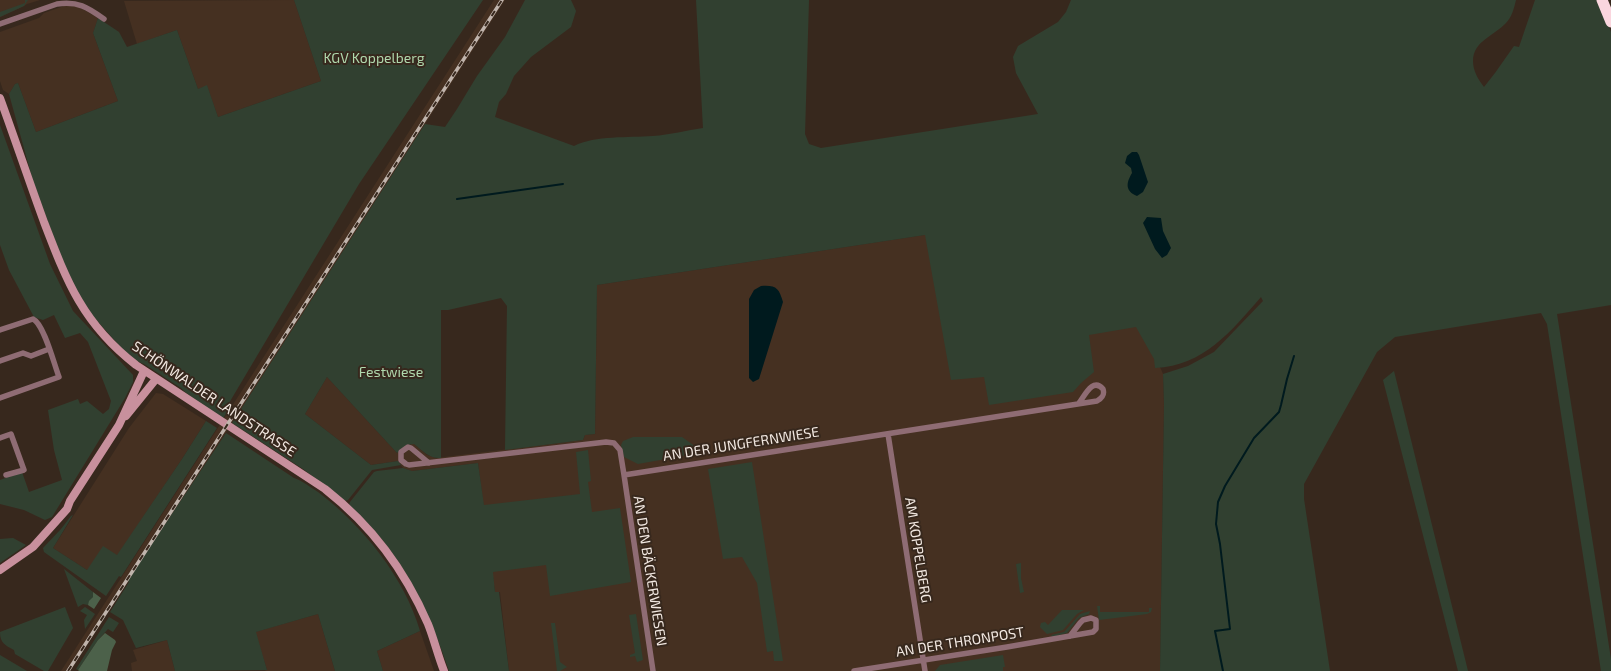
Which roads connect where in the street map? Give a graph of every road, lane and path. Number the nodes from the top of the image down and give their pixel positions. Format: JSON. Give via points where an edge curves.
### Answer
{"nodes":[{"id":1,"x":1602,"y":0,"type":"edge"},
{"id":2,"x":104,"y":19,"type":"dead end"},
{"id":3,"x":1611,"y":22,"type":"edge"},
{"id":4,"x":0,"y":24,"type":"edge"},
{"id":5,"x":0,"y":98,"type":"edge"},
{"id":6,"x":0,"y":330,"type":"edge"},
{"id":7,"x":49,"y":349,"type":"junction"},
{"id":8,"x":0,"y":361,"type":"edge"},
{"id":9,"x":144,"y":371,"type":"junction"},
{"id":10,"x":156,"y":379,"type":"junction"},
{"id":11,"x":0,"y":398,"type":"edge"},
{"id":12,"x":1079,"y":403,"type":"dead end"},
{"id":13,"x":119,"y":425,"type":"junction"},
{"id":14,"x":888,"y":434,"type":"junction"},
{"id":15,"x":0,"y":438,"type":"edge"},
{"id":16,"x":429,"y":463,"type":"junction"},
{"id":17,"x":6,"y":475,"type":"dead end"},
{"id":18,"x":624,"y":475,"type":"junction"},
{"id":19,"x":0,"y":570,"type":"edge"},
{"id":20,"x":1070,"y":636,"type":"junction"},
{"id":21,"x":923,"y":660,"type":"junction"},
{"id":22,"x":444,"y":671,"type":"edge"},
{"id":23,"x":653,"y":671,"type":"edge"},
{"id":24,"x":854,"y":671,"type":"edge"},
{"id":25,"x":925,"y":671,"type":"edge"}],
"edges":[{"from":1,"to":3,"type":"highway"},
{"from":2,"to":4,"type":"street","via":[[86,7],[66,3]]},
{"from":5,"to":9,"type":"main road","name":"SCHÖNWALDER LANDSTRASSE","via":[[60,264],[73,293],[101,332]]},
{"from":6,"to":7,"type":"street","via":[[36,320],[42,328]]},
{"from":7,"to":8,"type":"street","via":[[31,356],[23,353]]},
{"from":7,"to":11,"type":"street","via":[[59,377]]},
{"from":9,"to":10,"type":"main road","name":"SCHÖNWALDER LANDSTRASSE"},
{"from":9,"to":13,"type":"main road"},
{"from":10,"to":13,"type":"main road"},
{"from":10,"to":22,"type":"main road","name":"SCHÖNWALDER LANDSTRASSE","via":[[325,489],[360,519],[385,548],[410,587],[428,625]]},
{"from":12,"to":14,"type":"street","name":"AN DER JUNGFERNWIESE"},
{"from":13,"to":19,"type":"main road","via":[[67,509],[33,547]]},
{"from":14,"to":18,"type":"street","name":"AN DER JUNGFERNWIESE"},
{"from":14,"to":21,"type":"street","name":"AM KOPPELBERG"},
{"from":15,"to":17,"type":"street","via":[[11,434],[24,470]]},
{"from":16,"to":16,"type":"street","via":[[406,464],[401,460],[402,452],[412,448]]},
{"from":16,"to":18,"type":"street","via":[[610,442],[620,450]]},
{"from":18,"to":23,"type":"street","name":"AN DEN BÄCKERWIESEN"},
{"from":20,"to":20,"type":"street","name":"AN DER THRONPOST","via":[[1083,620],[1096,620],[1096,630],[1093,632]]},
{"from":20,"to":21,"type":"street","name":"AN DER THRONPOST"},
{"from":21,"to":24,"type":"street","name":"AN DER THRONPOST"},
{"from":21,"to":25,"type":"street","name":"AM KOPPELBERG"}]}
